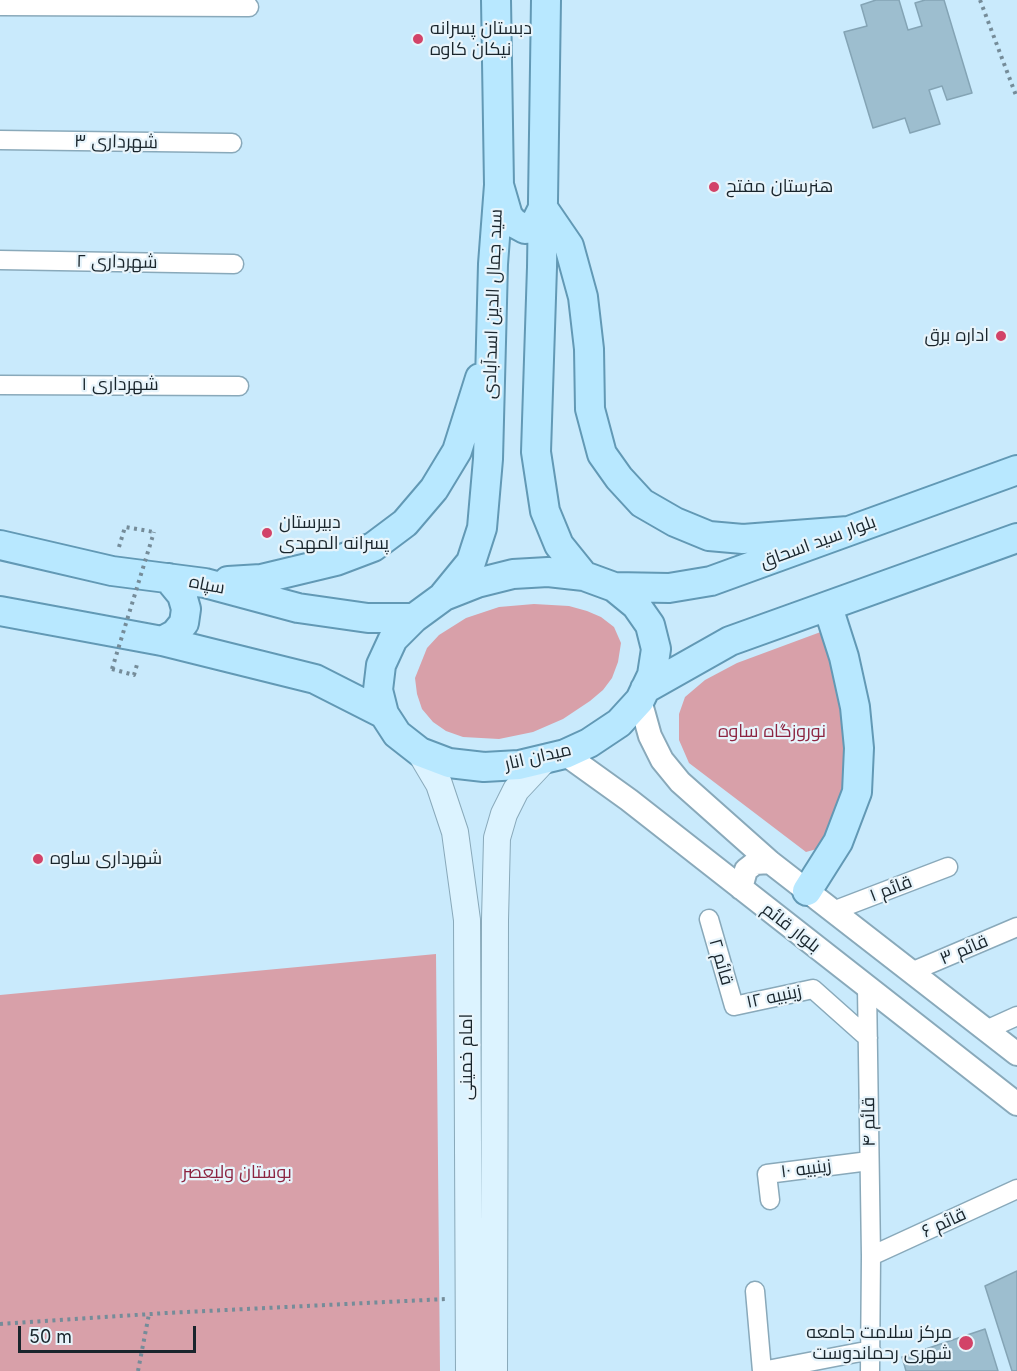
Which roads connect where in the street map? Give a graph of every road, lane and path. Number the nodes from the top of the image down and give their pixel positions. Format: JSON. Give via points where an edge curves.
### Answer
{"nodes":[{"id":1,"x":496,"y":0,"type":"edge"},
{"id":2,"x":546,"y":0,"type":"edge"},
{"id":3,"x":980,"y":0,"type":"edge"},
{"id":4,"x":0,"y":6,"type":"edge"},
{"id":5,"x":249,"y":7,"type":"dead end"},
{"id":6,"x":1017,"y":98,"type":"edge"},
{"id":7,"x":0,"y":140,"type":"edge"},
{"id":8,"x":232,"y":143,"type":"dead end"},
{"id":9,"x":499,"y":185,"type":"junction"},
{"id":10,"x":543,"y":208,"type":"junction"},
{"id":11,"x":0,"y":260,"type":"edge"},
{"id":12,"x":234,"y":264,"type":"dead end"},
{"id":13,"x":491,"y":345,"type":"junction"},
{"id":14,"x":0,"y":385,"type":"edge"},
{"id":15,"x":239,"y":386,"type":"dead end"},
{"id":16,"x":1017,"y":470,"type":"edge"},
{"id":17,"x":124,"y":527,"type":"dead end"},
{"id":18,"x":848,"y":531,"type":"junction"},
{"id":19,"x":1017,"y":538,"type":"edge"},
{"id":20,"x":0,"y":545,"type":"edge"},
{"id":21,"x":584,"y":576,"type":"junction"},
{"id":22,"x":168,"y":578,"type":"junction"},
{"id":23,"x":205,"y":583,"type":"junction"},
{"id":24,"x":614,"y":587,"type":"junction"},
{"id":25,"x":444,"y":596,"type":"junction"},
{"id":26,"x":828,"y":607,"type":"junction"},
{"id":27,"x":0,"y":611,"type":"edge"},
{"id":28,"x":414,"y":618,"type":"junction"},
{"id":29,"x":162,"y":641,"type":"junction"},
{"id":30,"x":134,"y":675,"type":"dead end"},
{"id":31,"x":643,"y":695,"type":"junction"},
{"id":32,"x":384,"y":714,"type":"junction"},
{"id":33,"x":420,"y":752,"type":"junction"},
{"id":34,"x":555,"y":756,"type":"junction"},
{"id":35,"x":770,"y":862,"type":"junction"},
{"id":36,"x":948,"y":867,"type":"dead end"},
{"id":37,"x":741,"y":888,"type":"junction"},
{"id":38,"x":807,"y":891,"type":"junction"},
{"id":39,"x":833,"y":911,"type":"junction"},
{"id":40,"x":709,"y":919,"type":"dead end"},
{"id":41,"x":1017,"y":927,"type":"edge"},
{"id":42,"x":911,"y":972,"type":"junction"},
{"id":43,"x":867,"y":988,"type":"junction"},
{"id":44,"x":734,"y":1006,"type":"joint"},
{"id":45,"x":1017,"y":1016,"type":"edge"},
{"id":46,"x":986,"y":1030,"type":"junction"},
{"id":47,"x":867,"y":1038,"type":"junction"},
{"id":48,"x":467,"y":1040,"type":"junction"},
{"id":49,"x":494,"y":1040,"type":"junction"},
{"id":50,"x":1017,"y":1054,"type":"edge"},
{"id":51,"x":1017,"y":1104,"type":"edge"},
{"id":52,"x":869,"y":1161,"type":"junction"},
{"id":53,"x":1017,"y":1189,"type":"edge"},
{"id":54,"x":770,"y":1200,"type":"dead end"},
{"id":55,"x":871,"y":1256,"type":"junction"},
{"id":56,"x":755,"y":1291,"type":"dead end"},
{"id":57,"x":439,"y":1299,"type":"dead end"},
{"id":58,"x":149,"y":1314,"type":"junction"},
{"id":59,"x":0,"y":1324,"type":"edge"},
{"id":60,"x":872,"y":1350,"type":"junction"},
{"id":61,"x":138,"y":1371,"type":"edge"},
{"id":62,"x":469,"y":1371,"type":"edge"},
{"id":63,"x":494,"y":1371,"type":"edge"},
{"id":64,"x":870,"y":1371,"type":"edge"}],
"edges":[{"from":1,"to":9,"type":"main road","name":"سید جمال الدین اسدآبادی"},
{"from":2,"to":10,"type":"main road"},
{"from":3,"to":6,"type":"path"},
{"from":4,"to":5,"type":"street"},
{"from":7,"to":8,"type":"street","name":"شهرداری ۳"},
{"from":9,"to":10,"type":"main road","via":[[508,216],[519,227],[525,229],[535,224]]},
{"from":9,"to":13,"type":"main road","name":"سید جمال الدین اسدآبادی"},
{"from":10,"to":18,"type":"main road","via":[[568,246],[583,297],[590,409],[602,454],[619,478],[642,502],[709,536],[743,539]]},
{"from":10,"to":21,"type":"main road","via":[[536,452],[545,511],[559,545]]},
{"from":11,"to":12,"type":"street","name":"شهرداری ۲"},
{"from":13,"to":23,"type":"main road","via":[[458,451],[405,524],[373,547],[336,561],[261,579]]},
{"from":13,"to":25,"type":"main road","name":"سید جمال الدین اسدآبادی","via":[[482,528],[471,562]]},
{"from":14,"to":15,"type":"street","name":"شهرداری ۱"},
{"from":16,"to":18,"type":"main road","name":"بلوار سید اسحاق"},
{"from":17,"to":30,"type":"path","bridge":true,"via":[[154,532],[112,669]]},
{"from":18,"to":24,"type":"main road","name":"بلوار سید اسحاق","via":[[711,581],[669,588]]},
{"from":19,"to":26,"type":"main road"},
{"from":20,"to":22,"type":"main road","name":"سپاه","via":[[112,571]]},
{"from":21,"to":24,"type":"main road","name":"میدان انار"},
{"from":21,"to":25,"type":"main road","name":"میدان انار","via":[[513,574]]},
{"from":22,"to":23,"type":"main road","name":"سپاه"},
{"from":22,"to":29,"type":"main road","via":[[182,595],[186,609],[184,623]]},
{"from":23,"to":28,"type":"main road","name":"سپاه","via":[[298,608],[368,618]]},
{"from":24,"to":31,"type":"main road","name":"میدان انار","via":[[636,605],[650,626],[656,649],[652,675]]},
{"from":25,"to":28,"type":"main road","name":"میدان انار"},
{"from":26,"to":31,"type":"main road","via":[[730,641]]},
{"from":26,"to":38,"type":"main road","via":[[855,706],[859,748],[857,792],[838,842]]},
{"from":27,"to":29,"type":"main road"},
{"from":28,"to":32,"type":"main road","name":"میدان انار","via":[[393,639],[381,665],[378,690]]},
{"from":29,"to":32,"type":"main road","via":[[315,679]]},
{"from":31,"to":34,"type":"main road","name":"میدان انار","via":[[619,723],[589,743]]},
{"from":31,"to":35,"type":"street","via":[[650,736],[662,760],[680,782]]},
{"from":32,"to":33,"type":"main road","name":"میدان انار","via":[[397,734]]},
{"from":33,"to":34,"type":"main road","name":"میدان انار","via":[[449,763],[484,767],[519,765]]},
{"from":33,"to":48,"type":"main road","name":"امام خمینی","via":[[439,784],[455,832],[467,920]]},
{"from":34,"to":37,"type":"street","name":"بلوار قائم","via":[[629,800]]},
{"from":34,"to":49,"type":"main road","name":"امام خمینی","via":[[516,790],[497,838]]},
{"from":35,"to":37,"type":"street","via":[[754,864],[746,870]]},
{"from":35,"to":38,"type":"street"},
{"from":36,"to":39,"type":"street","name":"قائم ۱"},
{"from":37,"to":43,"type":"street","name":"بلوار قائم"},
{"from":38,"to":39,"type":"street"},
{"from":39,"to":42,"type":"street"},
{"from":40,"to":44,"type":"street","name":"قائم ۲"},
{"from":41,"to":42,"type":"street","name":"قائم ۳"},
{"from":42,"to":46,"type":"street"},
{"from":43,"to":47,"type":"street","name":"قائم ۴"},
{"from":43,"to":51,"type":"street","name":"بلوار قائم"},
{"from":44,"to":47,"type":"street","name":"زینبیه ۱۲","via":[[813,989]]},
{"from":45,"to":46,"type":"street"},
{"from":46,"to":50,"type":"street"},
{"from":47,"to":52,"type":"street","name":"قائم ۴"},
{"from":48,"to":49,"type":"main road"},
{"from":48,"to":62,"type":"main road","name":"امام خمینی"},
{"from":49,"to":63,"type":"main road","name":"امام خمینی"},
{"from":52,"to":54,"type":"street","name":"زینبیه ۱۰","via":[[767,1174]]},
{"from":52,"to":55,"type":"street","name":"قائم ۴"},
{"from":53,"to":55,"type":"street","name":"قائم ۶"},
{"from":55,"to":60,"type":"street","name":"قائم ۴"},
{"from":56,"to":60,"type":"street","via":[[762,1371]]},
{"from":57,"to":58,"type":"path"},
{"from":58,"to":59,"type":"path"},
{"from":58,"to":61,"type":"path"},
{"from":60,"to":64,"type":"street","name":"قائم ۴"}]}
